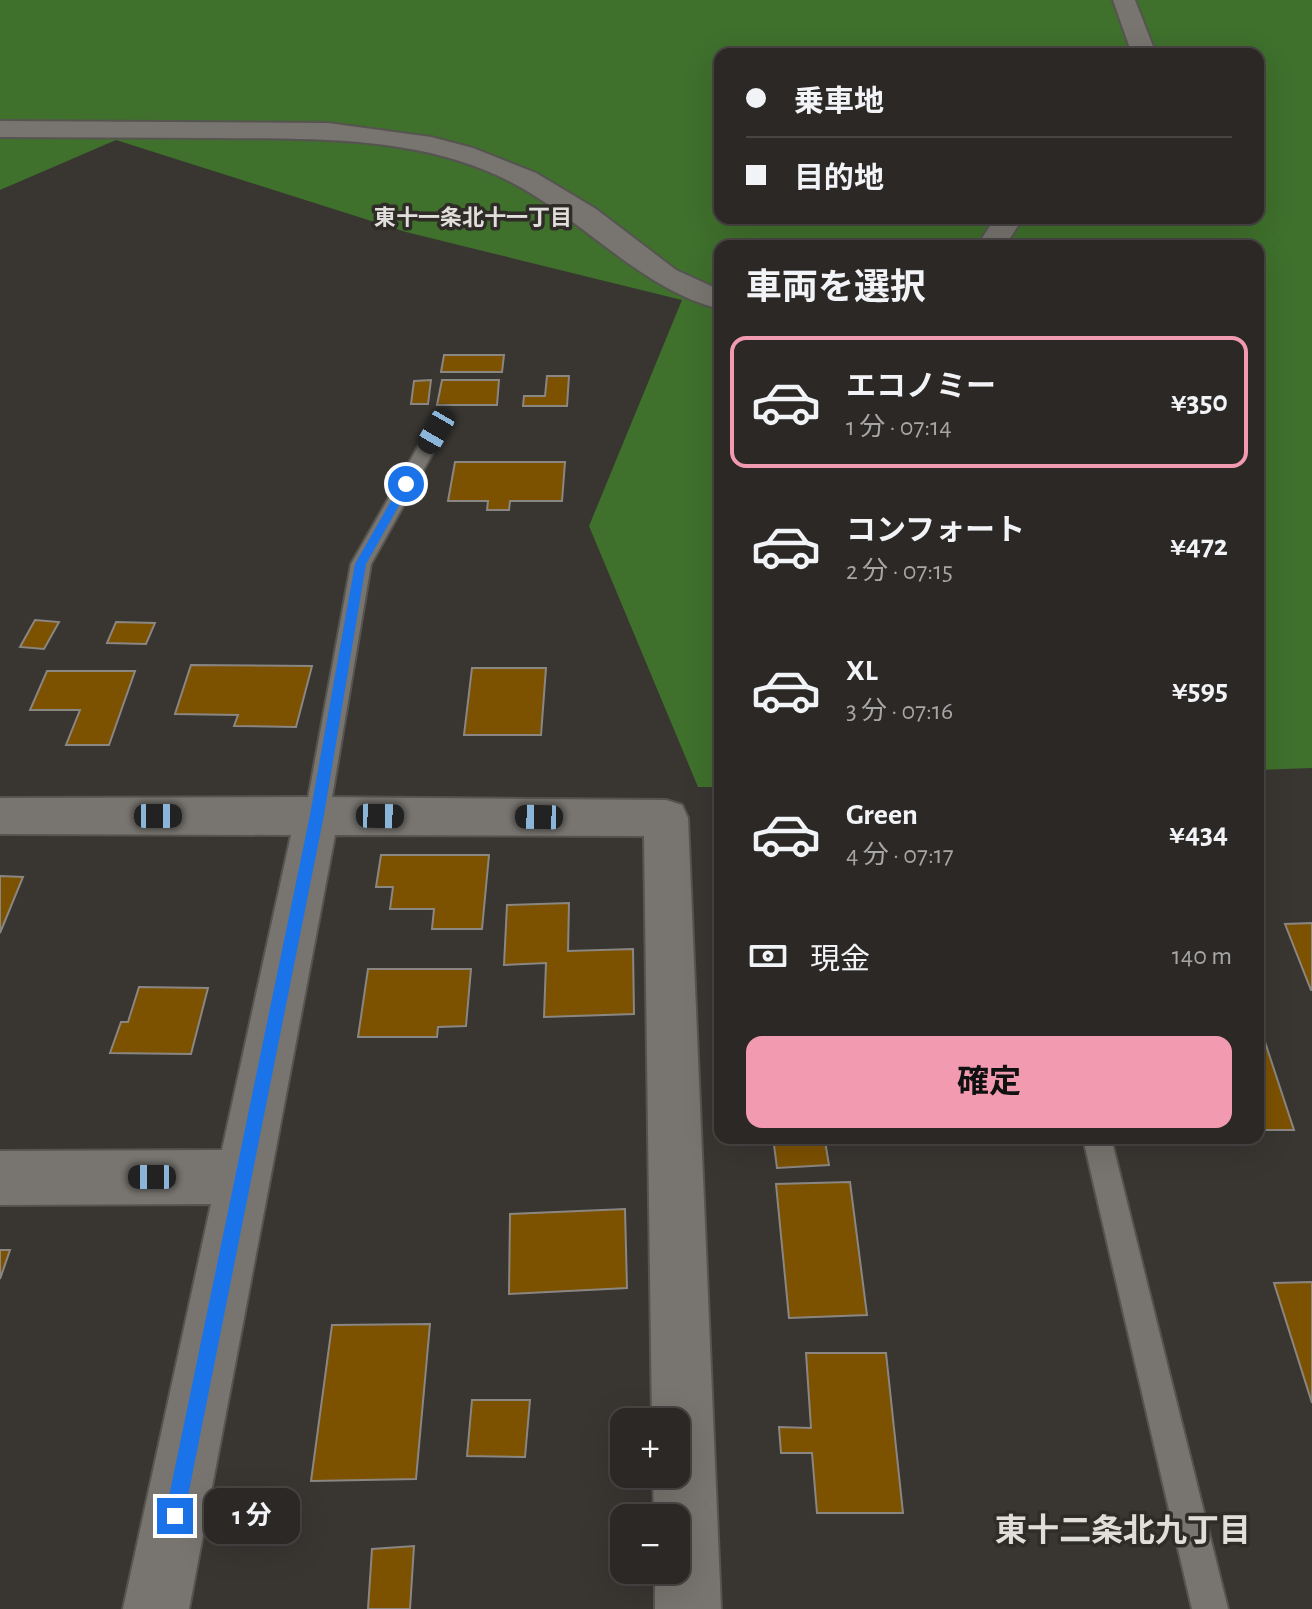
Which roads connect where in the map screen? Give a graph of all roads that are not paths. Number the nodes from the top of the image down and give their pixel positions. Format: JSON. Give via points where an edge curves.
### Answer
{"nodes":[{"id":1,"x":1124,"y":0,"type":"edge"},
{"id":2,"x":1142,"y":48,"type":"edge"},
{"id":3,"x":0,"y":129,"type":"edge"},
{"id":4,"x":714,"y":298,"type":"edge"},
{"id":5,"x":436,"y":431,"type":"dead end"},
{"id":6,"x":317,"y":815,"type":"junction"},
{"id":7,"x":0,"y":816,"type":"edge"},
{"id":8,"x":1098,"y":1144,"type":"edge"},
{"id":9,"x":244,"y":1177,"type":"junction"},
{"id":10,"x":0,"y":1178,"type":"edge"},
{"id":11,"x":156,"y":1609,"type":"edge"},
{"id":12,"x":688,"y":1609,"type":"edge"},
{"id":13,"x":1210,"y":1609,"type":"edge"}],
"edges":[{"from":1,"to":2,"type":"street"},
{"from":3,"to":4,"type":"street","via":[[328,131],[449,147],[550,191],[650,267]]},
{"from":5,"to":6,"type":"lane","via":[[361,564]]},
{"from":6,"to":7,"type":"street"},
{"from":6,"to":9,"type":"street"},
{"from":6,"to":12,"type":"street","via":[[666,818]]},
{"from":8,"to":13,"type":"lane"},
{"from":9,"to":10,"type":"street"},
{"from":9,"to":11,"type":"street"}]}
